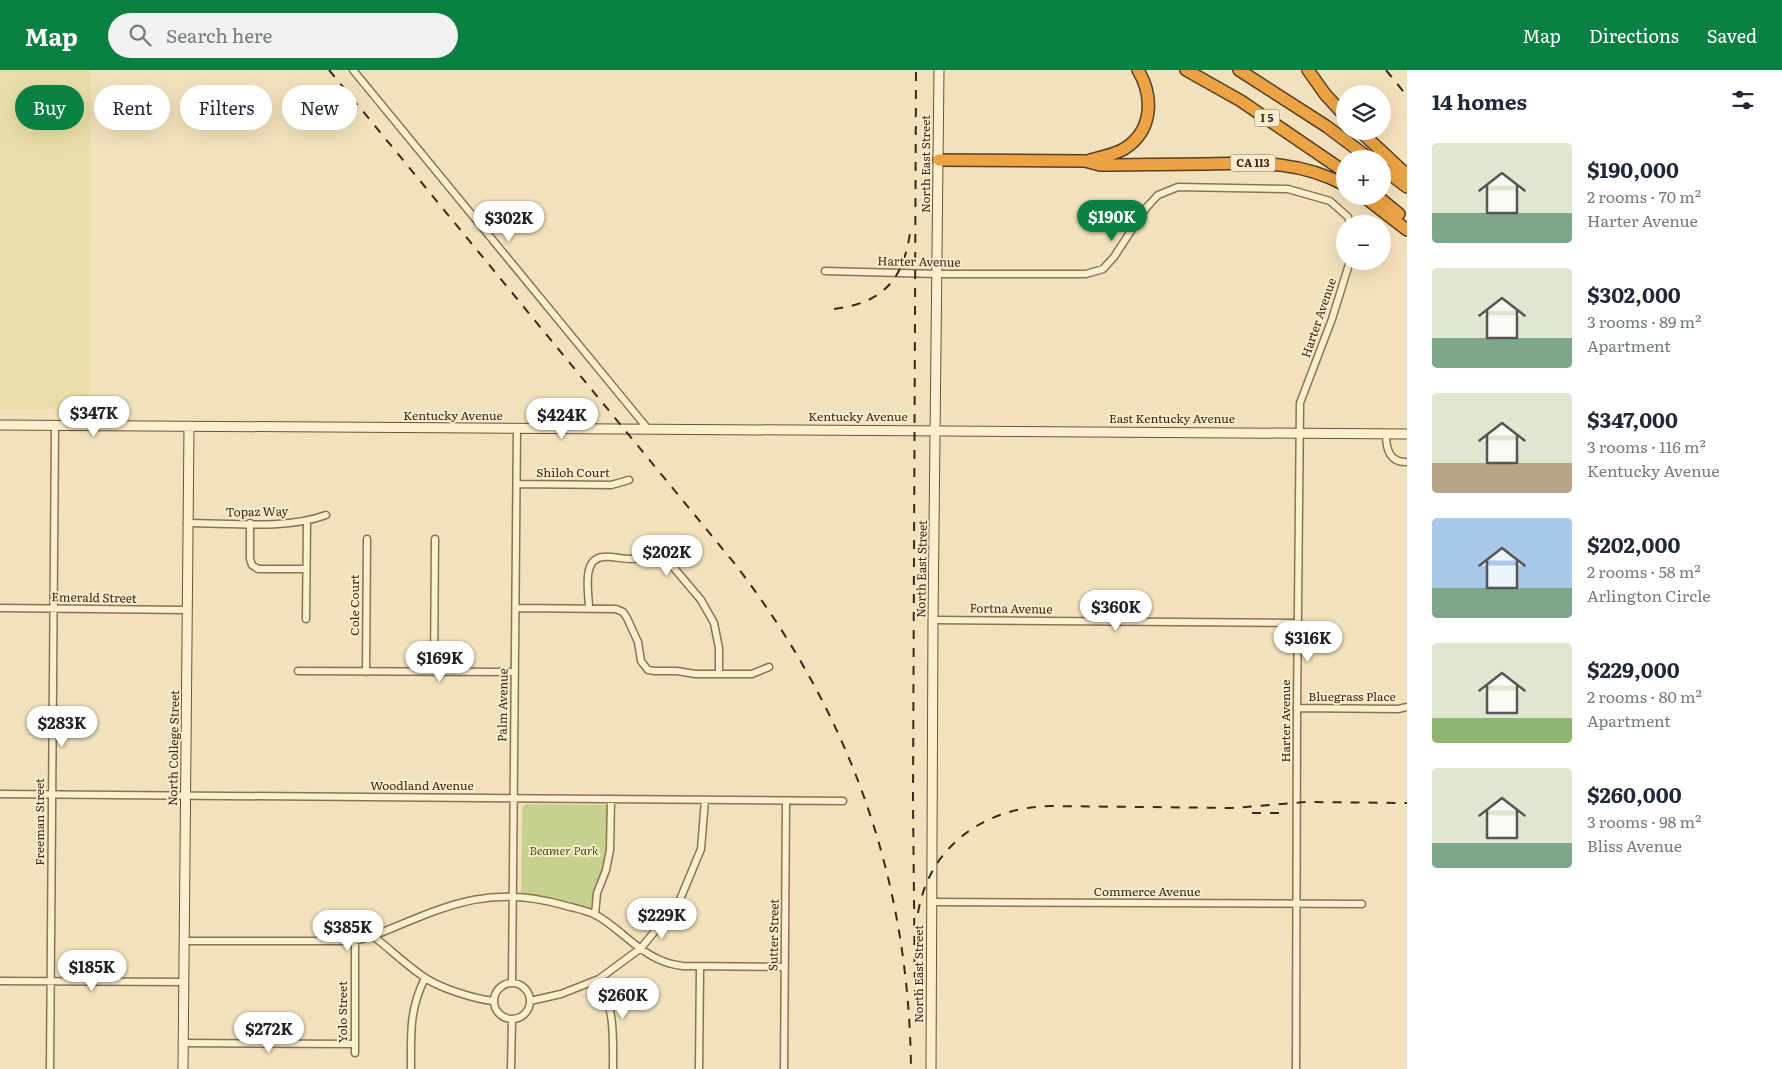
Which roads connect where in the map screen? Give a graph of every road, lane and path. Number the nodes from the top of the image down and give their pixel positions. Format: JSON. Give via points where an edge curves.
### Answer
{"nodes":[{"id":1,"x":353,"y":70,"type":"edge"},
{"id":2,"x":940,"y":70,"type":"edge"},
{"id":3,"x":1138,"y":70,"type":"edge"},
{"id":4,"x":1186,"y":70,"type":"edge"},
{"id":5,"x":1239,"y":70,"type":"edge"},
{"id":6,"x":1308,"y":70,"type":"edge"},
{"id":7,"x":1336,"y":106,"type":"edge"},
{"id":8,"x":1370,"y":140,"type":"edge"},
{"id":9,"x":1358,"y":150,"type":"edge"},
{"id":10,"x":939,"y":160,"type":"junction"},
{"id":11,"x":1085,"y":161,"type":"junction"},
{"id":12,"x":1336,"y":166,"type":"edge"},
{"id":13,"x":1391,"y":175,"type":"edge"},
{"id":14,"x":1407,"y":175,"type":"edge"},
{"id":15,"x":1336,"y":181,"type":"edge"},
{"id":16,"x":1407,"y":187,"type":"edge"},
{"id":17,"x":1375,"y":205,"type":"edge"},
{"id":18,"x":1388,"y":205,"type":"edge"},
{"id":19,"x":1347,"y":215,"type":"edge"},
{"id":20,"x":1407,"y":221,"type":"edge"},
{"id":21,"x":1407,"y":230,"type":"edge"},
{"id":22,"x":1347,"y":270,"type":"edge"},
{"id":23,"x":825,"y":271,"type":"dead end"},
{"id":24,"x":938,"y":274,"type":"junction"},
{"id":25,"x":0,"y":425,"type":"edge"},
{"id":26,"x":55,"y":426,"type":"junction"},
{"id":27,"x":188,"y":427,"type":"junction"},
{"id":28,"x":517,"y":428,"type":"junction"},
{"id":29,"x":648,"y":429,"type":"junction"},
{"id":30,"x":936,"y":430,"type":"junction"},
{"id":31,"x":1300,"y":432,"type":"junction"},
{"id":32,"x":1407,"y":434,"type":"edge"},
{"id":33,"x":1386,"y":435,"type":"junction"},
{"id":34,"x":1407,"y":462,"type":"edge"},
{"id":35,"x":628,"y":480,"type":"dead end"},
{"id":36,"x":517,"y":484,"type":"junction"},
{"id":37,"x":326,"y":515,"type":"dead end"},
{"id":38,"x":307,"y":521,"type":"junction"},
{"id":39,"x":188,"y":523,"type":"junction"},
{"id":40,"x":250,"y":523,"type":"junction"},
{"id":41,"x":366,"y":539,"type":"dead end"},
{"id":42,"x":436,"y":539,"type":"dead end"},
{"id":43,"x":306,"y":569,"type":"junction"},
{"id":44,"x":0,"y":608,"type":"edge"},
{"id":45,"x":53,"y":608,"type":"junction"},
{"id":46,"x":516,"y":608,"type":"junction"},
{"id":47,"x":589,"y":608,"type":"junction"},
{"id":48,"x":188,"y":610,"type":"junction"},
{"id":49,"x":306,"y":619,"type":"dead end"},
{"id":50,"x":933,"y":620,"type":"junction"},
{"id":51,"x":1298,"y":623,"type":"junction"},
{"id":52,"x":769,"y":667,"type":"dead end"},
{"id":53,"x":298,"y":672,"type":"dead end"},
{"id":54,"x":366,"y":672,"type":"junction"},
{"id":55,"x":434,"y":672,"type":"junction"},
{"id":56,"x":515,"y":672,"type":"junction"},
{"id":57,"x":719,"y":674,"type":"junction"},
{"id":58,"x":1407,"y":707,"type":"edge"},
{"id":59,"x":1297,"y":708,"type":"junction"},
{"id":60,"x":0,"y":794,"type":"edge"},
{"id":61,"x":52,"y":795,"type":"junction"},
{"id":62,"x":186,"y":796,"type":"junction"},
{"id":63,"x":514,"y":798,"type":"junction"},
{"id":64,"x":611,"y":799,"type":"junction"},
{"id":65,"x":705,"y":800,"type":"junction"},
{"id":66,"x":786,"y":801,"type":"junction"},
{"id":67,"x":844,"y":801,"type":"dead end"},
{"id":68,"x":513,"y":897,"type":"junction"},
{"id":69,"x":932,"y":902,"type":"junction"},
{"id":70,"x":1298,"y":904,"type":"junction"},
{"id":71,"x":1362,"y":904,"type":"dead end"},
{"id":72,"x":595,"y":915,"type":"junction"},
{"id":73,"x":373,"y":936,"type":"junction"},
{"id":74,"x":184,"y":941,"type":"junction"},
{"id":75,"x":355,"y":941,"type":"junction"},
{"id":76,"x":641,"y":948,"type":"junction"},
{"id":77,"x":700,"y":967,"type":"junction"},
{"id":78,"x":785,"y":968,"type":"junction"},
{"id":79,"x":425,"y":978,"type":"junction"},
{"id":80,"x":599,"y":979,"type":"junction"},
{"id":81,"x":0,"y":981,"type":"edge"},
{"id":82,"x":50,"y":981,"type":"junction"},
{"id":83,"x":184,"y":982,"type":"junction"},
{"id":84,"x":512,"y":983,"type":"junction"},
{"id":85,"x":493,"y":1001,"type":"junction"},
{"id":86,"x":530,"y":1002,"type":"junction"},
{"id":87,"x":512,"y":1020,"type":"junction"},
{"id":88,"x":183,"y":1043,"type":"junction"},
{"id":89,"x":354,"y":1044,"type":"junction"},
{"id":90,"x":354,"y":1053,"type":"dead end"},
{"id":91,"x":50,"y":1069,"type":"edge"},
{"id":92,"x":183,"y":1069,"type":"edge"},
{"id":93,"x":411,"y":1069,"type":"edge"},
{"id":94,"x":511,"y":1069,"type":"edge"},
{"id":95,"x":613,"y":1069,"type":"edge"},
{"id":96,"x":699,"y":1069,"type":"edge"},
{"id":97,"x":784,"y":1069,"type":"edge"},
{"id":98,"x":931,"y":1069,"type":"edge"},
{"id":99,"x":1296,"y":1069,"type":"edge"}],
"edges":[{"from":1,"to":29,"type":"street"},
{"from":2,"to":10,"type":"street","name":"North East Street"},
{"from":3,"to":11,"type":"highway","via":[[1149,100],[1144,127],[1122,150]]},
{"from":4,"to":12,"type":"highway","number":"I 5","via":[[1241,101]]},
{"from":5,"to":9,"type":"highway","number":"I 5"},
{"from":6,"to":7,"type":"highway"},
{"from":8,"to":14,"type":"highway"},
{"from":10,"to":11,"type":"highway","number":"CA 113"},
{"from":10,"to":24,"type":"street","name":"North East Street"},
{"from":11,"to":15,"type":"highway","number":"CA 113","via":[[1100,165],[1277,164],[1307,169]]},
{"from":13,"to":16,"type":"highway"},
{"from":17,"to":21,"type":"highway"},
{"from":18,"to":20,"type":"highway"},
{"from":19,"to":24,"type":"street","name":"Harter Avenue","via":[[1330,201],[1288,189],[1178,186],[1158,195],[1146,208],[1103,269],[1086,274]]},
{"from":22,"to":31,"type":"street","name":"Harter Avenue","via":[[1300,404]]},
{"from":23,"to":24,"type":"street","name":"Harter Avenue"},
{"from":24,"to":30,"type":"street","name":"North East Street"},
{"from":25,"to":26,"type":"street","name":"Kentucky Avenue"},
{"from":26,"to":27,"type":"street","name":"Kentucky Avenue"},
{"from":26,"to":45,"type":"street","name":"Freeman Street"},
{"from":27,"to":28,"type":"street","name":"Kentucky Avenue"},
{"from":27,"to":39,"type":"street","name":"North College Street"},
{"from":28,"to":29,"type":"street","name":"Kentucky Avenue"},
{"from":28,"to":36,"type":"street","name":"Palm Avenue"},
{"from":29,"to":30,"type":"street","name":"Kentucky Avenue"},
{"from":30,"to":31,"type":"street","name":"East Kentucky Avenue"},
{"from":30,"to":50,"type":"street","name":"North East Street"},
{"from":31,"to":33,"type":"street","name":"East Kentucky Avenue"},
{"from":31,"to":51,"type":"street","name":"Harter Avenue"},
{"from":32,"to":33,"type":"street","name":"East Kentucky Avenue"},
{"from":33,"to":34,"type":"street","via":[[1388,453],[1394,459]]},
{"from":35,"to":36,"type":"street","name":"Shiloh Court","via":[[611,485]]},
{"from":36,"to":46,"type":"street","name":"Palm Avenue"},
{"from":37,"to":38,"type":"street","name":"Topaz Way"},
{"from":38,"to":40,"type":"street","name":"Topaz Way"},
{"from":38,"to":43,"type":"street"},
{"from":39,"to":40,"type":"street","name":"Topaz Way"},
{"from":39,"to":48,"type":"street","name":"North College Street"},
{"from":40,"to":43,"type":"street","via":[[252,565],[258,569]]},
{"from":41,"to":54,"type":"street","name":"Cole Court"},
{"from":42,"to":55,"type":"street"},
{"from":43,"to":49,"type":"street"},
{"from":44,"to":45,"type":"street","name":"Emerald Street"},
{"from":45,"to":48,"type":"street","name":"Emerald Street"},
{"from":45,"to":61,"type":"street","name":"Freeman Street"},
{"from":46,"to":47,"type":"street"},
{"from":46,"to":56,"type":"street","name":"Palm Avenue"},
{"from":47,"to":57,"type":"street","via":[[623,612],[638,642],[641,661],[648,670]]},
{"from":47,"to":57,"type":"street","via":[[588,573],[594,560],[608,556],[621,559],[662,558],[669,562],[714,623]]},
{"from":48,"to":62,"type":"street","name":"North College Street"},
{"from":50,"to":51,"type":"street","name":"Fortna Avenue"},
{"from":50,"to":69,"type":"street","name":"North East Street"},
{"from":51,"to":59,"type":"street","name":"Harter Avenue"},
{"from":52,"to":57,"type":"street","via":[[752,674]]},
{"from":53,"to":54,"type":"street"},
{"from":54,"to":55,"type":"street"},
{"from":55,"to":56,"type":"street"},
{"from":56,"to":63,"type":"street","name":"Palm Avenue"},
{"from":58,"to":59,"type":"street","name":"Bluegrass Place"},
{"from":59,"to":70,"type":"street","name":"Harter Avenue"},
{"from":60,"to":61,"type":"street","name":"Woodland Avenue"},
{"from":61,"to":62,"type":"street","name":"Woodland Avenue"},
{"from":61,"to":82,"type":"street","name":"Freeman Street"},
{"from":62,"to":63,"type":"street","name":"Woodland Avenue"},
{"from":62,"to":74,"type":"street","name":"North College Street"},
{"from":63,"to":64,"type":"street","name":"Woodland Avenue"},
{"from":63,"to":68,"type":"street","name":"Palm Avenue"},
{"from":64,"to":65,"type":"street","name":"Woodland Avenue"},
{"from":64,"to":72,"type":"street","via":[[610,855],[597,893]]},
{"from":65,"to":66,"type":"street","name":"Woodland Avenue"},
{"from":65,"to":76,"type":"street","via":[[701,849],[679,902]]},
{"from":66,"to":67,"type":"street","name":"Woodland Avenue"},
{"from":66,"to":78,"type":"street","name":"Sutter Street"},
{"from":68,"to":72,"type":"street","via":[[554,903]]},
{"from":68,"to":73,"type":"street","via":[[491,897],[454,904]]},
{"from":68,"to":84,"type":"street","name":"Palm Avenue"},
{"from":69,"to":70,"type":"street","name":"Commerce Avenue"},
{"from":69,"to":98,"type":"street","name":"North East Street"},
{"from":70,"to":71,"type":"street","name":"Commerce Avenue"},
{"from":70,"to":99,"type":"street","name":"Harter Avenue"},
{"from":72,"to":76,"type":"street"},
{"from":73,"to":75,"type":"street"},
{"from":73,"to":79,"type":"street"},
{"from":74,"to":75,"type":"street"},
{"from":74,"to":83,"type":"street","name":"North College Street"},
{"from":75,"to":89,"type":"street","name":"Yolo Street"},
{"from":76,"to":77,"type":"street","via":[[670,964]]},
{"from":76,"to":80,"type":"street"},
{"from":77,"to":78,"type":"street"},
{"from":77,"to":96,"type":"street"},
{"from":78,"to":97,"type":"street","name":"Sutter Street"},
{"from":79,"to":85,"type":"street","via":[[455,991]]},
{"from":79,"to":93,"type":"street","via":[[412,1019]]},
{"from":80,"to":86,"type":"street"},
{"from":80,"to":95,"type":"street","via":[[614,1025]]},
{"from":81,"to":82,"type":"street"},
{"from":82,"to":83,"type":"street"},
{"from":82,"to":91,"type":"street","name":"Freeman Street"},
{"from":83,"to":88,"type":"street","name":"North College Street"},
{"from":84,"to":85,"type":"street","via":[[499,988]]},
{"from":84,"to":86,"type":"street","via":[[525,988]]},
{"from":85,"to":87,"type":"street","via":[[499,1014]]},
{"from":86,"to":87,"type":"street","via":[[525,1014]]},
{"from":87,"to":94,"type":"street"},
{"from":88,"to":89,"type":"street"},
{"from":88,"to":92,"type":"street","name":"North College Street"},
{"from":89,"to":90,"type":"street","name":"Yolo Street"}]}
